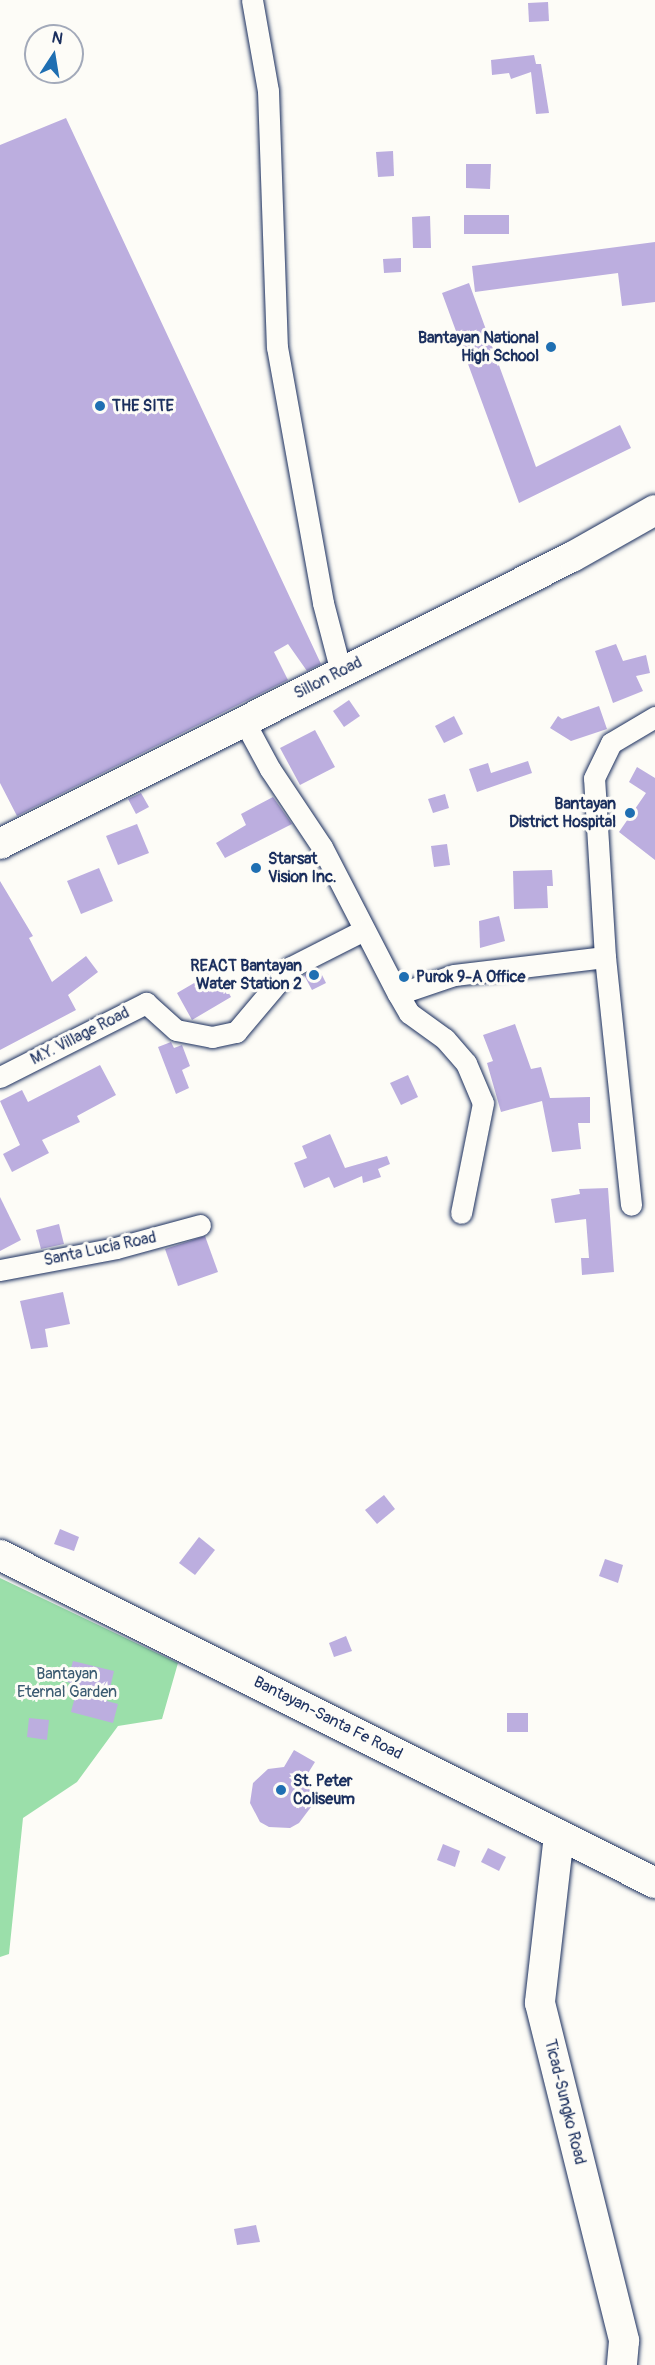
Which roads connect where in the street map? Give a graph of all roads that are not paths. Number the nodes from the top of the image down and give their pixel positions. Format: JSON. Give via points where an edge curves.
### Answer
{"nodes":[{"id":1,"x":252,"y":0,"type":"edge"},
{"id":2,"x":655,"y":510,"type":"edge"},
{"id":3,"x":341,"y":672,"type":"junction"},
{"id":4,"x":655,"y":717,"type":"edge"},
{"id":5,"x":244,"y":721,"type":"junction"},
{"id":6,"x":0,"y":843,"type":"edge"},
{"id":7,"x":364,"y":930,"type":"junction"},
{"id":8,"x":605,"y":957,"type":"junction"},
{"id":9,"x":398,"y":994,"type":"junction"},
{"id":10,"x":0,"y":1077,"type":"edge"},
{"id":11,"x":631,"y":1205,"type":"dead end"},
{"id":12,"x":461,"y":1213,"type":"dead end"},
{"id":13,"x":200,"y":1225,"type":"dead end"},
{"id":14,"x":0,"y":1270,"type":"edge"},
{"id":15,"x":0,"y":1555,"type":"edge"},
{"id":16,"x":559,"y":1835,"type":"junction"},
{"id":17,"x":655,"y":1883,"type":"edge"},
{"id":18,"x":622,"y":2365,"type":"edge"}],
"edges":[{"from":1,"to":3,"type":"street","via":[[268,91],[277,347],[323,603]]},
{"from":2,"to":3,"type":"main road","name":"Sillon Road","via":[[572,557]]},
{"from":3,"to":5,"type":"main road","name":"Sillon Road"},
{"from":4,"to":8,"type":"street","via":[[610,743],[594,778]]},
{"from":5,"to":6,"type":"main road","name":"Sillon Road"},
{"from":5,"to":7,"type":"street","via":[[270,769],[322,847]]},
{"from":7,"to":9,"type":"street"},
{"from":7,"to":10,"type":"street","name":"M.Y. Village Road","via":[[291,967],[236,1032],[212,1037],[176,1030],[146,1003]]},
{"from":8,"to":9,"type":"street","via":[[454,975]]},
{"from":8,"to":11,"type":"street"},
{"from":9,"to":12,"type":"street","via":[[409,1012],[445,1039],[466,1063],[483,1103]]},
{"from":13,"to":14,"type":"street","name":"Santa Lucia Road","via":[[116,1248]]},
{"from":15,"to":16,"type":"main road","name":"Bantayan-Santa Fe Road"},
{"from":16,"to":17,"type":"main road","name":"Bantayan-Santa Fe Road"},
{"from":16,"to":18,"type":"main road","name":"Ticad-Sungko Road","via":[[540,2003],[624,2340]]}]}
